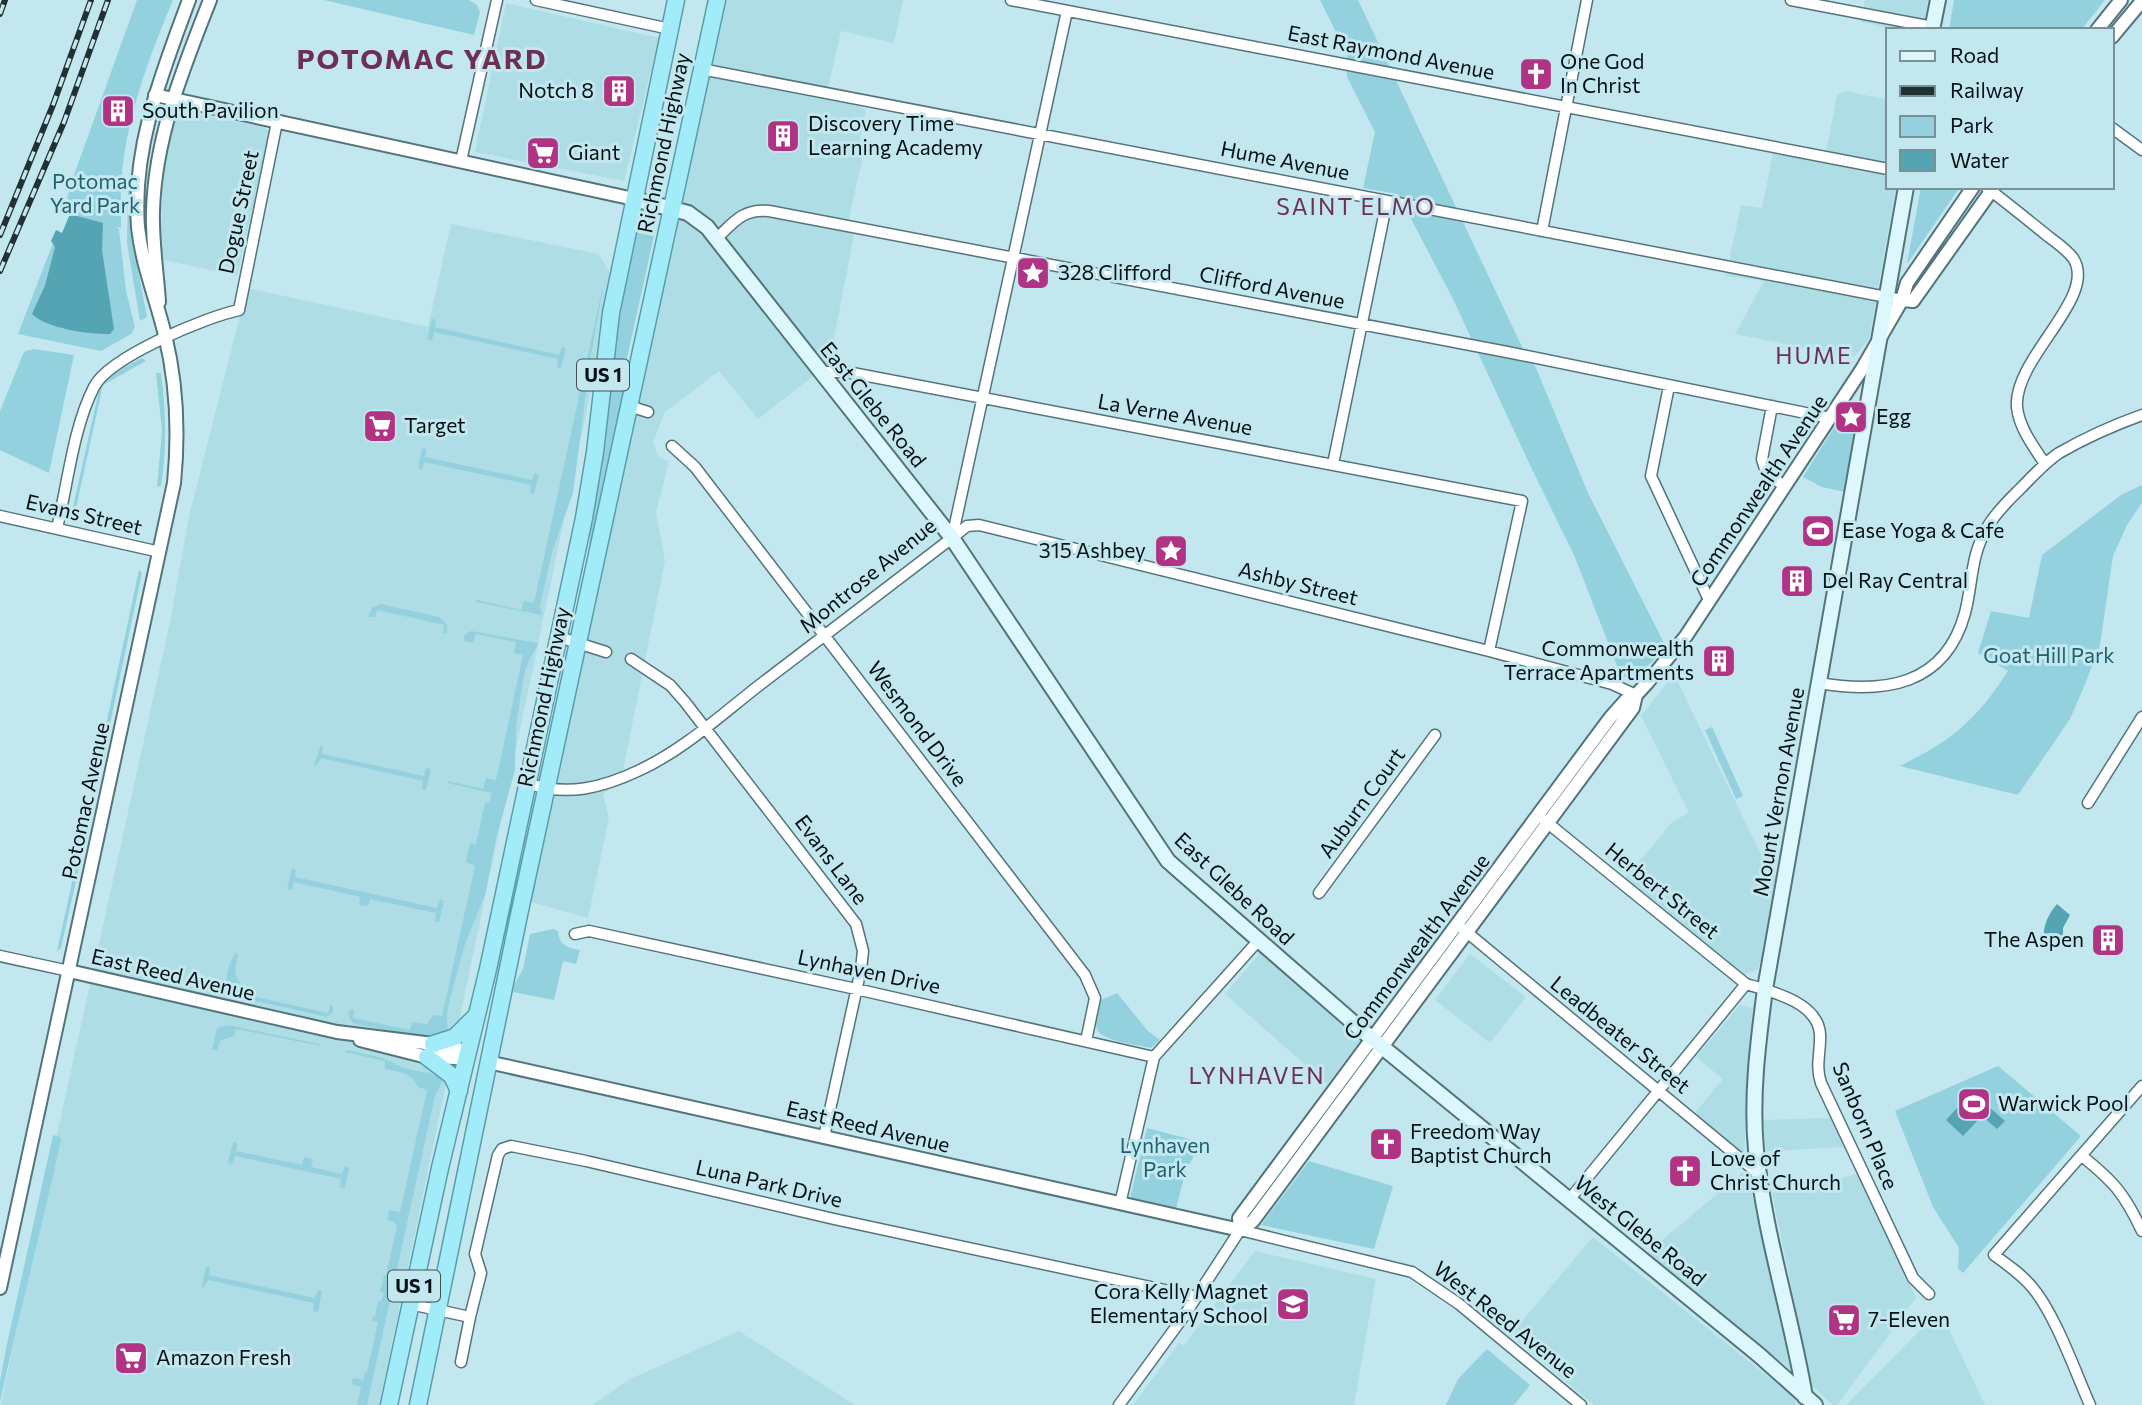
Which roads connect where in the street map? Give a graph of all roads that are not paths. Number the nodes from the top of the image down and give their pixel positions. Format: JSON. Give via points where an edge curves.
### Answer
{"nodes":[{"id":1,"x":190,"y":0,"type":"edge"},
{"id":2,"x":209,"y":0,"type":"edge"},
{"id":3,"x":497,"y":0,"type":"edge"},
{"id":4,"x":536,"y":0,"type":"edge"},
{"id":5,"x":676,"y":0,"type":"edge"},
{"id":6,"x":716,"y":0,"type":"edge"},
{"id":7,"x":1011,"y":0,"type":"edge"},
{"id":8,"x":1587,"y":0,"type":"edge"},
{"id":9,"x":1791,"y":0,"type":"edge"},
{"id":10,"x":1938,"y":0,"type":"edge"},
{"id":11,"x":2121,"y":0,"type":"edge"},
{"id":12,"x":2142,"y":1,"type":"edge"},
{"id":13,"x":1067,"y":11,"type":"junction"},
{"id":14,"x":1928,"y":28,"type":"edge"},
{"id":15,"x":1933,"y":28,"type":"edge"},
{"id":16,"x":2099,"y":28,"type":"edge"},
{"id":17,"x":670,"y":29,"type":"junction"},
{"id":18,"x":2114,"y":35,"type":"edge"},
{"id":19,"x":701,"y":69,"type":"junction"},
{"id":20,"x":155,"y":95,"type":"junction"},
{"id":21,"x":173,"y":100,"type":"junction"},
{"id":22,"x":1567,"y":106,"type":"junction"},
{"id":23,"x":277,"y":122,"type":"junction"},
{"id":24,"x":2114,"y":129,"type":"edge"},
{"id":25,"x":1040,"y":133,"type":"junction"},
{"id":26,"x":2142,"y":150,"type":"edge"},
{"id":27,"x":461,"y":161,"type":"junction"},
{"id":28,"x":1886,"y":169,"type":"edge"},
{"id":29,"x":1906,"y":189,"type":"edge"},
{"id":30,"x":1972,"y":189,"type":"edge"},
{"id":31,"x":1990,"y":189,"type":"edge"},
{"id":32,"x":634,"y":198,"type":"junction"},
{"id":33,"x":1387,"y":201,"type":"junction"},
{"id":34,"x":671,"y":208,"type":"junction"},
{"id":35,"x":1945,"y":226,"type":"junction"},
{"id":36,"x":1542,"y":231,"type":"junction"},
{"id":37,"x":1958,"y":236,"type":"junction"},
{"id":38,"x":716,"y":239,"type":"junction"},
{"id":39,"x":1013,"y":259,"type":"junction"},
{"id":40,"x":1886,"y":296,"type":"junction"},
{"id":41,"x":1902,"y":300,"type":"junction"},
{"id":42,"x":161,"y":320,"type":"junction"},
{"id":43,"x":1361,"y":324,"type":"junction"},
{"id":44,"x":166,"y":337,"type":"junction"},
{"id":45,"x":1877,"y":345,"type":"junction"},
{"id":46,"x":821,"y":372,"type":"junction"},
{"id":47,"x":1670,"y":386,"type":"junction"},
{"id":48,"x":982,"y":400,"type":"junction"},
{"id":49,"x":629,"y":406,"type":"junction"},
{"id":50,"x":1772,"y":406,"type":"junction"},
{"id":51,"x":648,"y":412,"type":"dead end"},
{"id":52,"x":2142,"y":415,"type":"edge"},
{"id":53,"x":1830,"y":418,"type":"junction"},
{"id":54,"x":672,"y":446,"type":"dead end"},
{"id":55,"x":1333,"y":464,"type":"junction"},
{"id":56,"x":2045,"y":464,"type":"junction"},
{"id":57,"x":1785,"y":487,"type":"junction"},
{"id":58,"x":0,"y":516,"type":"edge"},
{"id":59,"x":57,"y":528,"type":"junction"},
{"id":60,"x":952,"y":538,"type":"junction"},
{"id":61,"x":160,"y":552,"type":"junction"},
{"id":62,"x":1709,"y":600,"type":"junction"},
{"id":63,"x":825,"y":636,"type":"junction"},
{"id":64,"x":559,"y":637,"type":"junction"},
{"id":65,"x":578,"y":643,"type":"junction"},
{"id":66,"x":1489,"y":651,"type":"junction"},
{"id":67,"x":606,"y":652,"type":"dead end"},
{"id":68,"x":631,"y":659,"type":"dead end"},
{"id":69,"x":1819,"y":683,"type":"junction"},
{"id":70,"x":1636,"y":695,"type":"junction"},
{"id":71,"x":2142,"y":717,"type":"edge"},
{"id":72,"x":705,"y":727,"type":"junction"},
{"id":73,"x":1435,"y":735,"type":"dead end"},
{"id":74,"x":527,"y":783,"type":"junction"},
{"id":75,"x":546,"y":789,"type":"junction"},
{"id":76,"x":2088,"y":803,"type":"dead end"},
{"id":77,"x":1543,"y":819,"type":"junction"},
{"id":78,"x":1319,"y":893,"type":"dead end"},
{"id":79,"x":1462,"y":928,"type":"junction"},
{"id":80,"x":575,"y":934,"type":"dead end"},
{"id":81,"x":1258,"y":941,"type":"junction"},
{"id":82,"x":0,"y":956,"type":"edge"},
{"id":83,"x":69,"y":971,"type":"junction"},
{"id":84,"x":1746,"y":984,"type":"junction"},
{"id":85,"x":856,"y":989,"type":"junction"},
{"id":86,"x":1765,"y":989,"type":"junction"},
{"id":87,"x":477,"y":1015,"type":"junction"},
{"id":88,"x":1086,"y":1041,"type":"junction"},
{"id":89,"x":1377,"y":1042,"type":"junction"},
{"id":90,"x":430,"y":1051,"type":"junction"},
{"id":91,"x":1154,"y":1057,"type":"junction"},
{"id":92,"x":473,"y":1064,"type":"junction"},
{"id":93,"x":2142,"y":1086,"type":"edge"},
{"id":94,"x":1658,"y":1092,"type":"junction"},
{"id":95,"x":824,"y":1137,"type":"junction"},
{"id":96,"x":2082,"y":1156,"type":"junction"},
{"id":97,"x":1760,"y":1175,"type":"junction"},
{"id":98,"x":1569,"y":1200,"type":"junction"},
{"id":99,"x":1120,"y":1204,"type":"junction"},
{"id":100,"x":1240,"y":1230,"type":"junction"},
{"id":101,"x":2142,"y":1231,"type":"edge"},
{"id":102,"x":0,"y":1288,"type":"edge"},
{"id":103,"x":1928,"y":1294,"type":"dead end"},
{"id":104,"x":1197,"y":1297,"type":"junction"},
{"id":105,"x":410,"y":1304,"type":"junction"},
{"id":106,"x":438,"y":1310,"type":"junction"},
{"id":107,"x":470,"y":1317,"type":"junction"},
{"id":108,"x":461,"y":1362,"type":"dead end"},
{"id":109,"x":1809,"y":1402,"type":"edge"},
{"id":110,"x":389,"y":1405,"type":"edge"},
{"id":111,"x":418,"y":1405,"type":"edge"},
{"id":112,"x":1118,"y":1405,"type":"edge"},
{"id":113,"x":1581,"y":1405,"type":"edge"},
{"id":114,"x":2090,"y":1405,"type":"edge"}],
"edges":[{"from":1,"to":20,"type":"street","name":"Potomac Avenue"},
{"from":2,"to":21,"type":"street","name":"Potomac Avenue"},
{"from":3,"to":27,"type":"street"},
{"from":4,"to":17,"type":"street"},
{"from":5,"to":17,"type":"highway","name":"Richmond Highway","number":"US 1"},
{"from":6,"to":19,"type":"highway","name":"Richmond Highway","number":"US 1"},
{"from":7,"to":13,"type":"street","name":"East Raymond Avenue"},
{"from":8,"to":22,"type":"street"},
{"from":9,"to":14,"type":"street"},
{"from":10,"to":15,"type":"main road"},
{"from":11,"to":16,"type":"street"},
{"from":12,"to":18,"type":"street"},
{"from":13,"to":22,"type":"street","name":"East Raymond Avenue"},
{"from":13,"to":25,"type":"street","name":"Montrose Avenue"},
{"from":17,"to":32,"type":"highway","name":"Richmond Highway","number":"US 1"},
{"from":19,"to":25,"type":"street","name":"Hume Avenue"},
{"from":19,"to":34,"type":"highway","name":"Richmond Highway","number":"US 1"},
{"from":20,"to":21,"type":"street","name":"East Glebe Road"},
{"from":20,"to":42,"type":"street","name":"Potomac Avenue","via":[[142,149],[138,213],[147,276]]},
{"from":21,"to":23,"type":"street","name":"East Glebe Road"},
{"from":21,"to":42,"type":"street","name":"Potomac Avenue","via":[[159,154],[153,209]]},
{"from":22,"to":28,"type":"street","name":"East Raymond Avenue"},
{"from":22,"to":36,"type":"street"},
{"from":23,"to":27,"type":"street","name":"East Glebe Road"},
{"from":23,"to":44,"type":"street","name":"Dogue Street","via":[[239,310],[215,315]]},
{"from":24,"to":26,"type":"street"},
{"from":25,"to":33,"type":"street","name":"Hume Avenue"},
{"from":25,"to":39,"type":"street","name":"Montrose Avenue"},
{"from":27,"to":32,"type":"street","name":"East Glebe Road"},
{"from":29,"to":40,"type":"main road","name":"Mount Vernon Avenue"},
{"from":30,"to":35,"type":"street","name":"Commonwealth Avenue"},
{"from":31,"to":37,"type":"street","name":"Commonwealth Avenue"},
{"from":31,"to":56,"type":"street","via":[[2062,247],[2074,259],[2078,272],[2076,291],[2028,365],[2018,393],[2021,426]]},
{"from":32,"to":34,"type":"main road","name":"East Glebe Road"},
{"from":32,"to":64,"type":"highway","name":"Richmond Highway","number":"US 1","via":[[607,333],[590,486]]},
{"from":33,"to":36,"type":"street","name":"Hume Avenue"},
{"from":33,"to":43,"type":"street"},
{"from":34,"to":38,"type":"main road","name":"East Glebe Road","via":[[701,221]]},
{"from":34,"to":49,"type":"highway","name":"Richmond Highway","number":"US 1"},
{"from":35,"to":37,"type":"street"},
{"from":35,"to":41,"type":"street","name":"Commonwealth Avenue","via":[[1907,283]]},
{"from":36,"to":40,"type":"street","name":"Hume Avenue"},
{"from":37,"to":41,"type":"street","name":"Commonwealth Avenue","via":[[1913,301]]},
{"from":38,"to":39,"type":"street","name":"Clifford Avenue","via":[[736,218],[760,210]]},
{"from":38,"to":46,"type":"main road","name":"East Glebe Road"},
{"from":39,"to":43,"type":"street","name":"Clifford Avenue"},
{"from":39,"to":48,"type":"street","name":"Montrose Avenue"},
{"from":40,"to":41,"type":"street","name":"Hume Avenue"},
{"from":40,"to":45,"type":"main road","name":"Mount Vernon Avenue"},
{"from":41,"to":45,"type":"street","name":"Commonwealth Avenue"},
{"from":42,"to":44,"type":"street","name":"Potomac Avenue"},
{"from":43,"to":47,"type":"street","name":"Clifford Avenue"},
{"from":43,"to":55,"type":"street"},
{"from":44,"to":59,"type":"street","via":[[111,369],[94,387],[81,420]]},
{"from":44,"to":61,"type":"street","name":"Potomac Avenue","via":[[175,386],[177,445]]},
{"from":45,"to":53,"type":"street","name":"Commonwealth Avenue"},
{"from":45,"to":69,"type":"main road","name":"Mount Vernon Avenue"},
{"from":46,"to":48,"type":"street","name":"La Verne Avenue","via":[[847,372]]},
{"from":46,"to":60,"type":"main road","name":"East Glebe Road"},
{"from":47,"to":50,"type":"street","name":"Clifford Avenue"},
{"from":47,"to":62,"type":"street","via":[[1651,476]]},
{"from":48,"to":55,"type":"street","name":"La Verne Avenue"},
{"from":48,"to":60,"type":"street","name":"Montrose Avenue"},
{"from":49,"to":51,"type":"street"},
{"from":49,"to":65,"type":"highway","name":"Richmond Highway","number":"US 1"},
{"from":50,"to":53,"type":"street","name":"Clifford Avenue"},
{"from":50,"to":57,"type":"street","via":[[1762,458],[1766,471]]},
{"from":52,"to":56,"type":"street"},
{"from":53,"to":57,"type":"street","name":"Commonwealth Avenue"},
{"from":54,"to":63,"type":"street","name":"Wesmond Drive","via":[[695,467]]},
{"from":55,"to":66,"type":"street","name":"La Verne Avenue","via":[[1522,501]]},
{"from":56,"to":69,"type":"street","via":[[1986,529],[1972,565],[1959,628],[1934,666],[1912,679],[1881,688]]},
{"from":57,"to":62,"type":"street","name":"Commonwealth Avenue"},
{"from":58,"to":59,"type":"street","name":"Evans Street"},
{"from":59,"to":61,"type":"street","name":"Evans Street"},
{"from":60,"to":63,"type":"street","name":"Montrose Avenue"},
{"from":60,"to":66,"type":"street","name":"Ashby Street","via":[[967,526],[979,525]]},
{"from":60,"to":81,"type":"main road","name":"East Glebe Road","via":[[1158,849]]},
{"from":61,"to":83,"type":"street","name":"Potomac Avenue"},
{"from":62,"to":70,"type":"street","name":"Commonwealth Avenue","via":[[1667,661]]},
{"from":63,"to":72,"type":"street","name":"Montrose Avenue"},
{"from":63,"to":88,"type":"street","name":"Wesmond Drive","via":[[1085,975],[1095,998]]},
{"from":64,"to":65,"type":"street"},
{"from":64,"to":74,"type":"highway","name":"Richmond Highway","number":"US 1"},
{"from":65,"to":67,"type":"street"},
{"from":65,"to":75,"type":"highway","name":"Richmond Highway","number":"US 1"},
{"from":66,"to":70,"type":"street","name":"Ashby Street","via":[[1612,684]]},
{"from":68,"to":72,"type":"street","name":"Evans Lane","via":[[670,685]]},
{"from":69,"to":86,"type":"main road","name":"Mount Vernon Avenue"},
{"from":70,"to":77,"type":"street","name":"Commonwealth Avenue","via":[[1626,699],[1610,718]]},
{"from":71,"to":76,"type":"street"},
{"from":72,"to":75,"type":"street","name":"Montrose Avenue","via":[[659,760],[630,774],[581,789]]},
{"from":72,"to":85,"type":"street","name":"Evans Lane","via":[[856,924],[863,951]]},
{"from":73,"to":78,"type":"street","name":"Auburn Court"},
{"from":74,"to":75,"type":"street","name":"Montrose Avenue"},
{"from":74,"to":87,"type":"highway","name":"Richmond Highway","number":"US 1"},
{"from":75,"to":92,"type":"highway","name":"Richmond Highway","number":"US 1"},
{"from":77,"to":79,"type":"street","name":"Commonwealth Avenue"},
{"from":77,"to":84,"type":"street","name":"Herbert Street"},
{"from":79,"to":89,"type":"street","name":"Commonwealth Avenue"},
{"from":79,"to":94,"type":"street","name":"Leadbeater Street"},
{"from":80,"to":85,"type":"street","name":"Lynhaven Drive","via":[[589,931]]},
{"from":81,"to":89,"type":"main road","name":"East Glebe Road"},
{"from":81,"to":91,"type":"street"},
{"from":82,"to":83,"type":"street","name":"East Reed Avenue"},
{"from":83,"to":90,"type":"street","name":"East Reed Avenue"},
{"from":83,"to":102,"type":"street","name":"Potomac Avenue"},
{"from":84,"to":86,"type":"street","name":"Herbert Street"},
{"from":84,"to":94,"type":"street"},
{"from":85,"to":88,"type":"street","name":"Lynhaven Drive"},
{"from":85,"to":95,"type":"street","name":"Evans Lane"},
{"from":86,"to":97,"type":"main road","name":"Mount Vernon Avenue","via":[[1754,1094]]},
{"from":86,"to":103,"type":"street","name":"Sanborn Place","via":[[1800,1005],[1817,1023],[1821,1083],[1913,1278]]},
{"from":87,"to":90,"type":"highway","via":[[455,1037]]},
{"from":87,"to":92,"type":"highway","name":"Richmond Highway","number":"US 1"},
{"from":88,"to":91,"type":"street","name":"Lynhaven Drive"},
{"from":89,"to":98,"type":"main road","name":"West Glebe Road"},
{"from":89,"to":100,"type":"street","name":"Commonwealth Avenue","via":[[1239,1218]]},
{"from":90,"to":92,"type":"street","name":"East Reed Avenue","via":[[458,1049]]},
{"from":90,"to":92,"type":"highway","via":[[452,1076]]},
{"from":91,"to":99,"type":"street"},
{"from":92,"to":95,"type":"street","name":"East Reed Avenue"},
{"from":92,"to":105,"type":"highway","name":"Richmond Highway","number":"US 1"},
{"from":92,"to":106,"type":"highway","number":"US 1","via":[[480,1102]]},
{"from":93,"to":96,"type":"street"},
{"from":94,"to":97,"type":"street","name":"Leadbeater Street"},
{"from":94,"to":98,"type":"street"},
{"from":95,"to":99,"type":"street","name":"East Reed Avenue"},
{"from":96,"to":101,"type":"street","via":[[2127,1199]]},
{"from":96,"to":114,"type":"street","via":[[1994,1255],[2034,1289]]},
{"from":97,"to":109,"type":"main road","name":"Mount Vernon Avenue"},
{"from":98,"to":109,"type":"main road","name":"West Glebe Road","via":[[1759,1355]]},
{"from":99,"to":100,"type":"street","name":"East Reed Avenue"},
{"from":100,"to":104,"type":"street","name":"Commonwealth Avenue"},
{"from":100,"to":113,"type":"street","name":"West Reed Avenue","via":[[1412,1272],[1459,1304]]},
{"from":104,"to":107,"type":"street","name":"Luna Park Drive","via":[[511,1146],[498,1155],[475,1254],[481,1273]]},
{"from":104,"to":112,"type":"street","name":"Commonwealth Avenue"},
{"from":105,"to":106,"type":"street"},
{"from":105,"to":110,"type":"highway","name":"Richmond Highway","number":"US 1"},
{"from":106,"to":107,"type":"street"},
{"from":106,"to":111,"type":"highway","number":"US 1"},
{"from":107,"to":108,"type":"street","name":"Luna Park Drive"}]}
